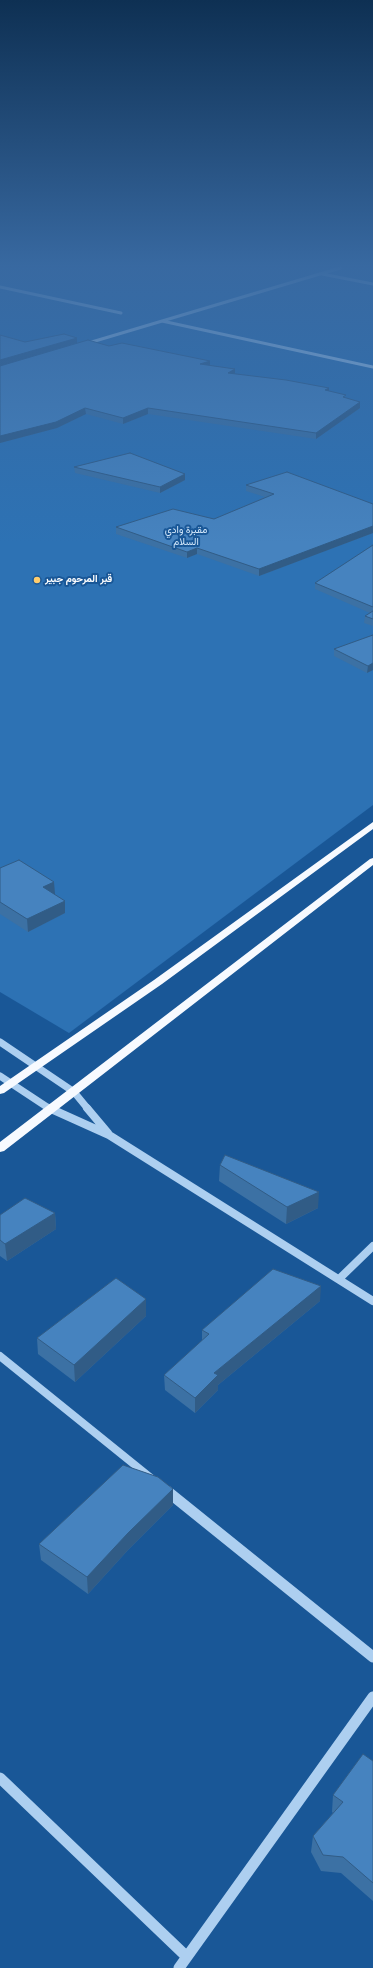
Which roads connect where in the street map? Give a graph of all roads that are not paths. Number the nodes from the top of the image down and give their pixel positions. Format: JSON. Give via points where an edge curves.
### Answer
{"nodes":[{"id":1,"x":340,"y":360,"type":"edge"},
{"id":2,"x":373,"y":367,"type":"edge"},
{"id":3,"x":373,"y":825,"type":"edge"},
{"id":4,"x":373,"y":861,"type":"edge"},
{"id":5,"x":0,"y":1042,"type":"edge"},
{"id":6,"x":35,"y":1066,"type":"junction"},
{"id":7,"x":0,"y":1076,"type":"edge"},
{"id":8,"x":12,"y":1084,"type":"junction"},
{"id":9,"x":0,"y":1092,"type":"edge"},
{"id":10,"x":74,"y":1092,"type":"junction"},
{"id":11,"x":50,"y":1110,"type":"junction"},
{"id":12,"x":109,"y":1135,"type":"junction"},
{"id":13,"x":0,"y":1148,"type":"edge"},
{"id":14,"x":373,"y":1246,"type":"edge"},
{"id":15,"x":339,"y":1279,"type":"junction"},
{"id":16,"x":373,"y":1301,"type":"edge"},
{"id":17,"x":0,"y":1356,"type":"edge"},
{"id":18,"x":373,"y":1657,"type":"edge"},
{"id":19,"x":373,"y":1697,"type":"edge"},
{"id":20,"x":0,"y":1778,"type":"edge"},
{"id":21,"x":187,"y":1957,"type":"junction"},
{"id":22,"x":179,"y":1968,"type":"edge"}],
"edges":[{"from":1,"to":2,"type":"street"},
{"from":3,"to":6,"type":"main road","via":[[158,982]]},
{"from":4,"to":10,"type":"main road"},
{"from":5,"to":6,"type":"street"},
{"from":6,"to":8,"type":"main road"},
{"from":6,"to":10,"type":"street"},
{"from":7,"to":8,"type":"street"},
{"from":8,"to":9,"type":"main road"},
{"from":8,"to":11,"type":"street"},
{"from":10,"to":11,"type":"main road"},
{"from":10,"to":12,"type":"street"},
{"from":11,"to":12,"type":"street"},
{"from":11,"to":13,"type":"main road"},
{"from":12,"to":15,"type":"street"},
{"from":14,"to":15,"type":"street"},
{"from":15,"to":16,"type":"street"},
{"from":17,"to":18,"type":"street"},
{"from":19,"to":21,"type":"street"},
{"from":20,"to":21,"type":"street"},
{"from":21,"to":22,"type":"street"}]}
